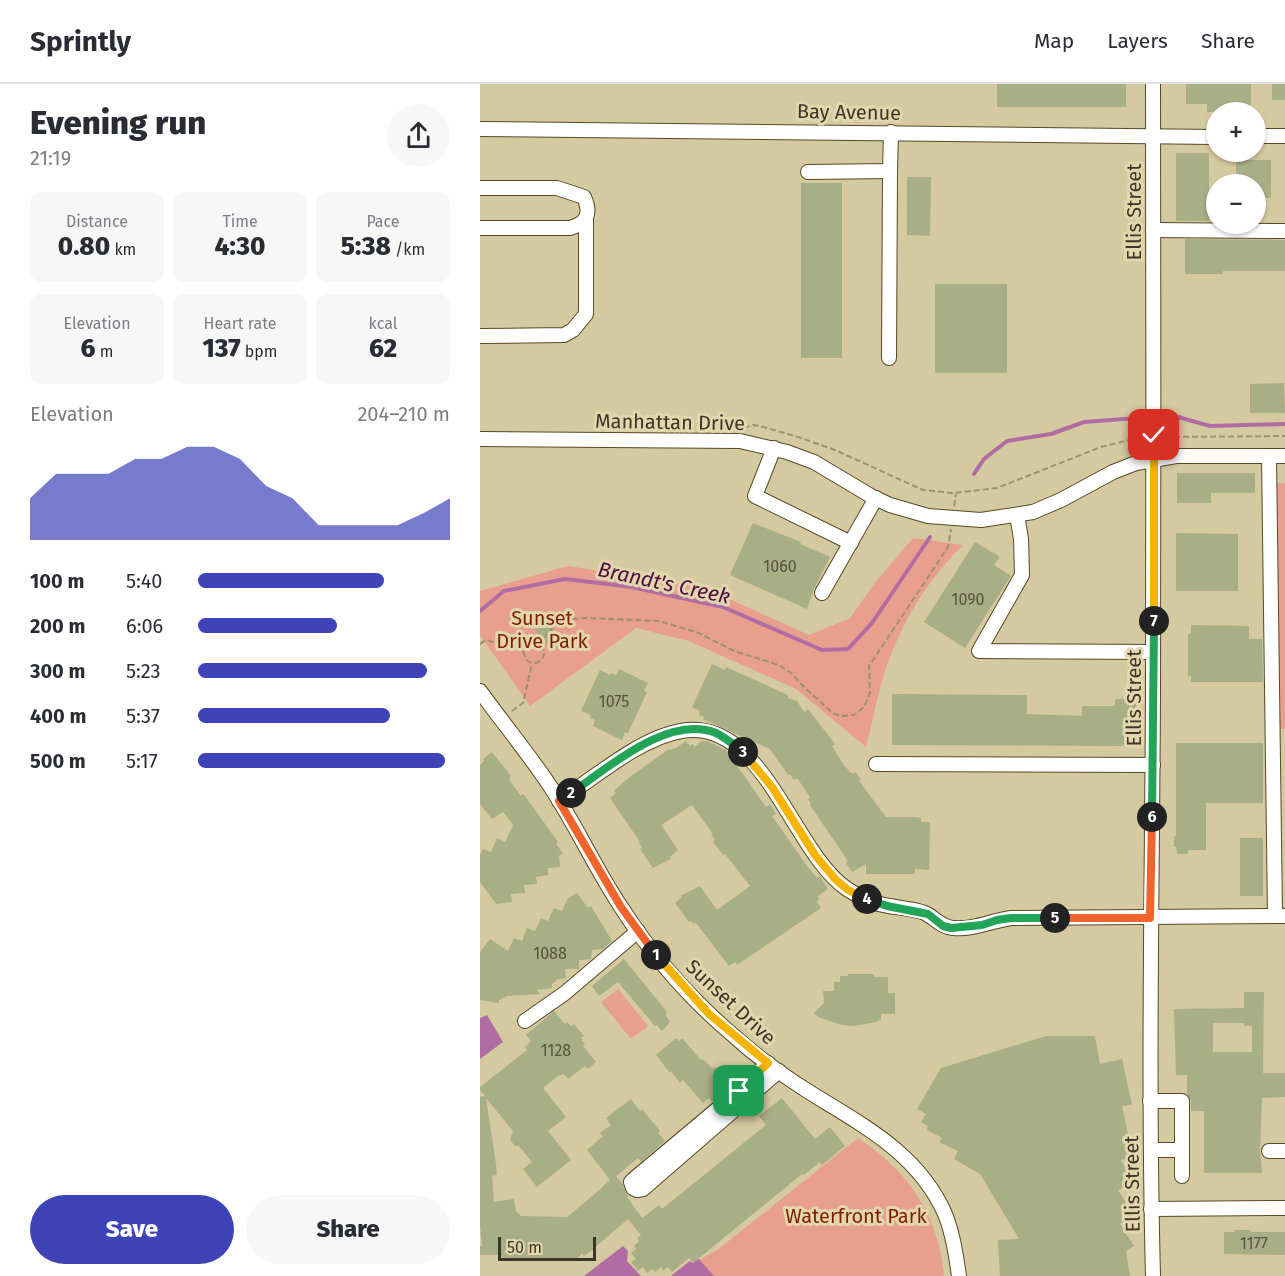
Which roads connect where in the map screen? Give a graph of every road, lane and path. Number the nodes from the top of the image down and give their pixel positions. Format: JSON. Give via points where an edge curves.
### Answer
{"nodes":[{"id":1,"x":1153,"y":84,"type":"edge"},
{"id":2,"x":480,"y":129,"type":"edge"},
{"id":3,"x":891,"y":132,"type":"junction"},
{"id":4,"x":1266,"y":136,"type":"edge"},
{"id":5,"x":1285,"y":136,"type":"edge"},
{"id":6,"x":1153,"y":137,"type":"junction"},
{"id":7,"x":1206,"y":137,"type":"edge"},
{"id":8,"x":890,"y":171,"type":"junction"},
{"id":9,"x":808,"y":172,"type":"dead end"},
{"id":10,"x":480,"y":188,"type":"edge"},
{"id":11,"x":586,"y":219,"type":"junction"},
{"id":12,"x":480,"y":228,"type":"edge"},
{"id":13,"x":1153,"y":230,"type":"junction"},
{"id":14,"x":1285,"y":231,"type":"edge"},
{"id":15,"x":480,"y":336,"type":"edge"},
{"id":16,"x":889,"y":358,"type":"dead end"},
{"id":17,"x":737,"y":430,"type":"dead end"},
{"id":18,"x":1285,"y":436,"type":"edge"},
{"id":19,"x":1138,"y":437,"type":"dead end"},
{"id":20,"x":1173,"y":437,"type":"dead end"},
{"id":21,"x":480,"y":439,"type":"edge"},
{"id":22,"x":774,"y":448,"type":"junction"},
{"id":23,"x":1269,"y":456,"type":"junction"},
{"id":24,"x":1285,"y":456,"type":"edge"},
{"id":25,"x":1154,"y":459,"type":"junction"},
{"id":26,"x":876,"y":498,"type":"junction"},
{"id":27,"x":1017,"y":515,"type":"junction"},
{"id":28,"x":951,"y":534,"type":"dead end"},
{"id":29,"x":851,"y":543,"type":"junction"},
{"id":30,"x":822,"y":593,"type":"dead end"},
{"id":31,"x":480,"y":644,"type":"edge"},
{"id":32,"x":538,"y":644,"type":"junction"},
{"id":33,"x":524,"y":652,"type":"junction"},
{"id":34,"x":1154,"y":652,"type":"junction"},
{"id":35,"x":532,"y":663,"type":"junction"},
{"id":36,"x":480,"y":691,"type":"edge"},
{"id":37,"x":501,"y":720,"type":"junction"},
{"id":38,"x":876,"y":764,"type":"dead end"},
{"id":39,"x":1153,"y":765,"type":"junction"},
{"id":40,"x":559,"y":801,"type":"junction"},
{"id":41,"x":1280,"y":916,"type":"edge"},
{"id":42,"x":1150,"y":918,"type":"junction"},
{"id":43,"x":638,"y":931,"type":"junction"},
{"id":44,"x":525,"y":1021,"type":"dead end"},
{"id":45,"x":773,"y":1067,"type":"junction"},
{"id":46,"x":1150,"y":1101,"type":"junction"},
{"id":47,"x":735,"y":1102,"type":"junction"},
{"id":48,"x":1151,"y":1150,"type":"junction"},
{"id":49,"x":1182,"y":1150,"type":"junction"},
{"id":50,"x":1269,"y":1151,"type":"dead end"},
{"id":51,"x":1285,"y":1151,"type":"edge"},
{"id":52,"x":1182,"y":1176,"type":"dead end"},
{"id":53,"x":1285,"y":1208,"type":"edge"},
{"id":54,"x":1151,"y":1209,"type":"junction"},
{"id":55,"x":959,"y":1276,"type":"edge"},
{"id":56,"x":1154,"y":1276,"type":"edge"}],
"edges":[{"from":1,"to":6,"type":"street","name":"Ellis Street"},
{"from":2,"to":3,"type":"street","name":"Bay Avenue"},
{"from":3,"to":6,"type":"street","name":"Bay Avenue"},
{"from":3,"to":8,"type":"street"},
{"from":4,"to":5,"type":"street"},
{"from":6,"to":7,"type":"street","name":"Bay Avenue"},
{"from":6,"to":13,"type":"street","name":"Ellis Street"},
{"from":8,"to":9,"type":"street"},
{"from":8,"to":16,"type":"street"},
{"from":10,"to":11,"type":"street","via":[[570,191],[584,197],[589,208]]},
{"from":11,"to":12,"type":"street","via":[[570,228]]},
{"from":11,"to":15,"type":"street","via":[[586,314],[573,330],[564,335]]},
{"from":13,"to":14,"type":"street"},
{"from":13,"to":25,"type":"street","name":"Ellis Street"},
{"from":17,"to":19,"type":"path","via":[[753,425],[779,431],[835,450],[923,490],[953,493],[997,488],[1101,447]]},
{"from":18,"to":20,"type":"path"},
{"from":21,"to":22,"type":"street","name":"Manhattan Drive","via":[[740,441]]},
{"from":22,"to":26,"type":"street","name":"Manhattan Drive","via":[[814,462]]},
{"from":22,"to":29,"type":"street","via":[[755,496]]},
{"from":23,"to":24,"type":"street","name":"Manhattan Drive"},
{"from":23,"to":25,"type":"street","name":"Manhattan Drive"},
{"from":23,"to":41,"type":"street"},
{"from":25,"to":27,"type":"street","name":"Manhattan Drive","via":[[1123,467],[1061,500]]},
{"from":25,"to":34,"type":"street","name":"Ellis Street"},
{"from":26,"to":27,"type":"street","name":"Manhattan Drive","via":[[944,518],[981,520]]},
{"from":26,"to":29,"type":"street"},
{"from":27,"to":34,"type":"street","via":[[1022,575],[978,651]]},
{"from":28,"to":32,"type":"path","via":[[948,547],[869,666],[870,693],[864,707],[854,715],[834,714],[779,665],[659,621],[560,620]]},
{"from":29,"to":30,"type":"street"},
{"from":31,"to":33,"type":"path","via":[[486,640]]},
{"from":32,"to":33,"type":"path","via":[[529,644]]},
{"from":32,"to":35,"type":"path","via":[[544,656],[540,662]]},
{"from":33,"to":35,"type":"path"},
{"from":34,"to":39,"type":"street","name":"Ellis Street"},
{"from":35,"to":37,"type":"path","via":[[523,703]]},
{"from":36,"to":37,"type":"street","name":"Sunset Drive"},
{"from":37,"to":40,"type":"street","name":"Sunset Drive"},
{"from":38,"to":39,"type":"street"},
{"from":39,"to":42,"type":"street","name":"Ellis Street"},
{"from":40,"to":42,"type":"street","via":[[663,735],[699,729],[717,733],[747,755],[815,855],[836,880],[867,899],[928,914],[943,926],[960,928],[1011,918]]},
{"from":40,"to":43,"type":"street","name":"Sunset Drive"},
{"from":41,"to":42,"type":"street"},
{"from":42,"to":46,"type":"street","name":"Ellis Street"},
{"from":43,"to":44,"type":"street"},
{"from":43,"to":45,"type":"street","name":"Sunset Drive","via":[[709,1014]]},
{"from":45,"to":47,"type":"street"},
{"from":45,"to":55,"type":"street","name":"Sunset Drive","via":[[879,1134],[922,1175],[944,1212]]},
{"from":46,"to":48,"type":"street","name":"Ellis Street"},
{"from":46,"to":49,"type":"street","via":[[1182,1101]]},
{"from":47,"to":47,"type":"street","via":[[634,1179],[633,1188],[643,1189]]},
{"from":48,"to":49,"type":"street"},
{"from":48,"to":54,"type":"street","name":"Ellis Street"},
{"from":49,"to":52,"type":"street"},
{"from":50,"to":51,"type":"street"},
{"from":53,"to":54,"type":"street"},
{"from":54,"to":56,"type":"street","name":"Ellis Street"}]}
